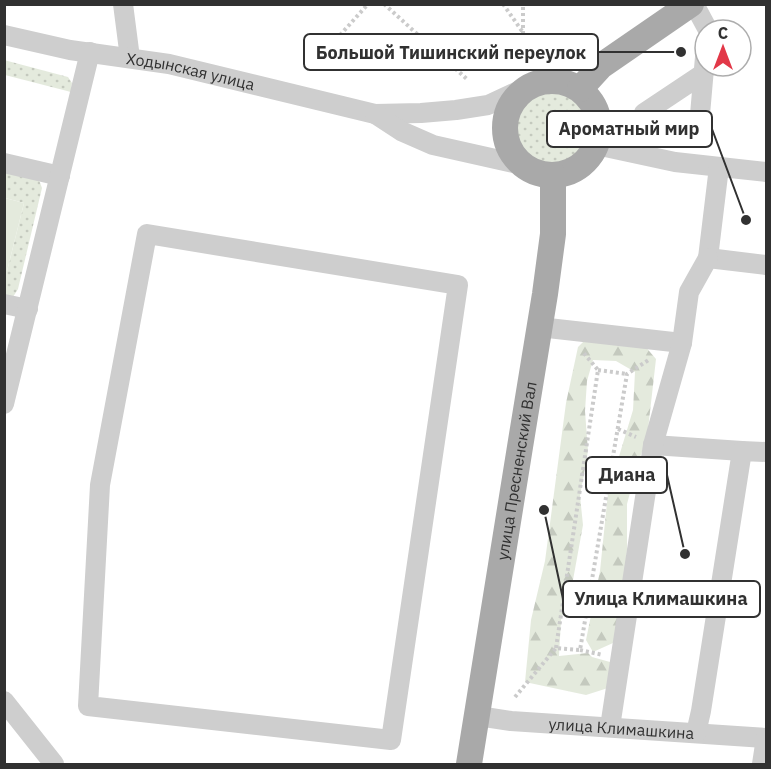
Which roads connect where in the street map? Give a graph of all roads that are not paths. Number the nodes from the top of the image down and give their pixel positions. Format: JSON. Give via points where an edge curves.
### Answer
{"nodes":[{"id":1,"x":123,"y":4,"type":"edge"},
{"id":2,"x":692,"y":4,"type":"edge"},
{"id":3,"x":701,"y":18,"type":"edge"},
{"id":4,"x":4,"y":35,"type":"edge"},
{"id":5,"x":90,"y":52,"type":"junction"},
{"id":6,"x":130,"y":58,"type":"junction"},
{"id":7,"x":525,"y":75,"type":"junction"},
{"id":8,"x":580,"y":89,"type":"junction"},
{"id":9,"x":375,"y":114,"type":"junction"},
{"id":10,"x":596,"y":145,"type":"junction"},
{"id":11,"x":4,"y":163,"type":"edge"},
{"id":12,"x":522,"y":165,"type":"junction"},
{"id":13,"x":719,"y":167,"type":"junction"},
{"id":14,"x":766,"y":172,"type":"edge"},
{"id":15,"x":553,"y":175,"type":"junction"},
{"id":16,"x":60,"y":176,"type":"junction"},
{"id":17,"x":147,"y":234,"type":"joint"},
{"id":18,"x":708,"y":258,"type":"junction"},
{"id":19,"x":766,"y":265,"type":"edge"},
{"id":20,"x":4,"y":304,"type":"edge"},
{"id":21,"x":28,"y":309,"type":"junction"},
{"id":22,"x":539,"y":327,"type":"junction"},
{"id":23,"x":677,"y":342,"type":"junction"},
{"id":24,"x":4,"y":404,"type":"edge"},
{"id":25,"x":653,"y":445,"type":"junction"},
{"id":26,"x":742,"y":451,"type":"junction"},
{"id":27,"x":766,"y":452,"type":"edge"},
{"id":28,"x":4,"y":701,"type":"edge"},
{"id":29,"x":478,"y":716,"type":"junction"},
{"id":30,"x":610,"y":727,"type":"junction"},
{"id":31,"x":696,"y":733,"type":"junction"},
{"id":32,"x":766,"y":738,"type":"edge"},
{"id":33,"x":54,"y":765,"type":"edge"},
{"id":34,"x":470,"y":765,"type":"edge"},
{"id":35,"x":762,"y":765,"type":"edge"}],
"edges":[{"from":1,"to":6,"type":"street"},
{"from":2,"to":3,"type":"street"},
{"from":2,"to":8,"type":"main road","via":[[601,66]]},
{"from":4,"to":5,"type":"street","name":"Ходынская улица"},
{"from":5,"to":6,"type":"street","name":"Ходынская улица"},
{"from":5,"to":16,"type":"street"},
{"from":6,"to":9,"type":"street","name":"Ходынская улица"},
{"from":7,"to":8,"type":"main road","via":[[537,82],[559,80]]},
{"from":7,"to":9,"type":"street","name":"Ходынская улица","via":[[488,105]]},
{"from":7,"to":12,"type":"main road","via":[[505,118],[504,131],[513,155]]},
{"from":8,"to":10,"type":"main road","via":[[598,114]]},
{"from":9,"to":12,"type":"street","name":"Ходынская улица","via":[[433,145]]},
{"from":10,"to":13,"type":"street"},
{"from":10,"to":15,"type":"main road","via":[[584,163],[564,174]]},
{"from":11,"to":16,"type":"street"},
{"from":12,"to":15,"type":"main road"},
{"from":13,"to":14,"type":"street"},
{"from":13,"to":18,"type":"street"},
{"from":15,"to":22,"type":"main road","name":"улица Пресненский Вал","via":[[553,234]]},
{"from":16,"to":21,"type":"street"},
{"from":17,"to":17,"type":"street","via":[[458,285],[391,740],[87,706],[100,485]]},
{"from":18,"to":19,"type":"street"},
{"from":18,"to":23,"type":"street","via":[[689,291]]},
{"from":20,"to":21,"type":"street"},
{"from":21,"to":24,"type":"street"},
{"from":22,"to":23,"type":"street"},
{"from":22,"to":29,"type":"main road","name":"улица Пресненский Вал"},
{"from":23,"to":25,"type":"street"},
{"from":25,"to":26,"type":"street"},
{"from":25,"to":30,"type":"street"},
{"from":26,"to":27,"type":"street"},
{"from":26,"to":31,"type":"street"},
{"from":28,"to":33,"type":"street"},
{"from":29,"to":30,"type":"street","name":"улица Климашкина"},
{"from":29,"to":34,"type":"main road","name":"улица Пресненский Вал"},
{"from":30,"to":31,"type":"street","name":"улица Климашкина"},
{"from":31,"to":32,"type":"street","name":"улица Климашкина"},
{"from":32,"to":35,"type":"street"}]}
